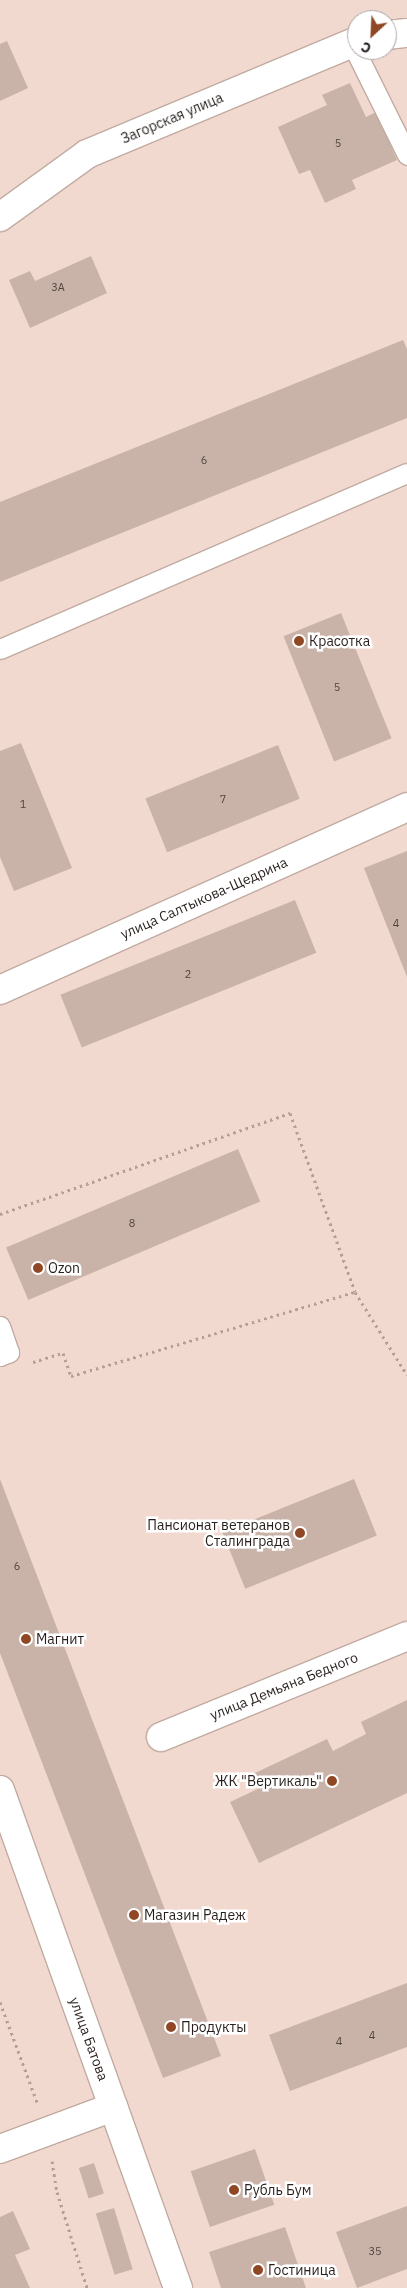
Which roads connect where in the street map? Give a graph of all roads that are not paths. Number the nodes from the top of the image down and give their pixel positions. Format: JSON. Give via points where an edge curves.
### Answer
{"nodes":[{"id":1,"x":347,"y":44,"type":"edge"},
{"id":2,"x":363,"y":60,"type":"edge"},
{"id":3,"x":407,"y":155,"type":"edge"},
{"id":4,"x":0,"y":217,"type":"edge"},
{"id":5,"x":407,"y":473,"type":"edge"},
{"id":6,"x":0,"y":649,"type":"edge"},
{"id":7,"x":407,"y":807,"type":"edge"},
{"id":8,"x":0,"y":990,"type":"edge"},
{"id":9,"x":0,"y":1326,"type":"edge"},
{"id":10,"x":8,"y":1358,"type":"edge"},
{"id":11,"x":407,"y":1636,"type":"edge"},
{"id":12,"x":161,"y":1737,"type":"dead end"},
{"id":13,"x":0,"y":1790,"type":"edge"},
{"id":14,"x":113,"y":2107,"type":"junction"},
{"id":15,"x":0,"y":2149,"type":"edge"},
{"id":16,"x":178,"y":2288,"type":"edge"}],
"edges":[{"from":1,"to":4,"type":"street","name":"Загорская улица","via":[[87,154]]},
{"from":2,"to":3,"type":"lane"},
{"from":5,"to":6,"type":"lane"},
{"from":7,"to":8,"type":"street","name":"улица Салтыкова-Щедрина"},
{"from":9,"to":10,"type":"lane"},
{"from":11,"to":12,"type":"street","name":"улица Демьяна Бедного"},
{"from":13,"to":14,"type":"street","name":"улица Батова"},
{"from":14,"to":15,"type":"street"},
{"from":14,"to":16,"type":"street","name":"улица Батова"}]}
